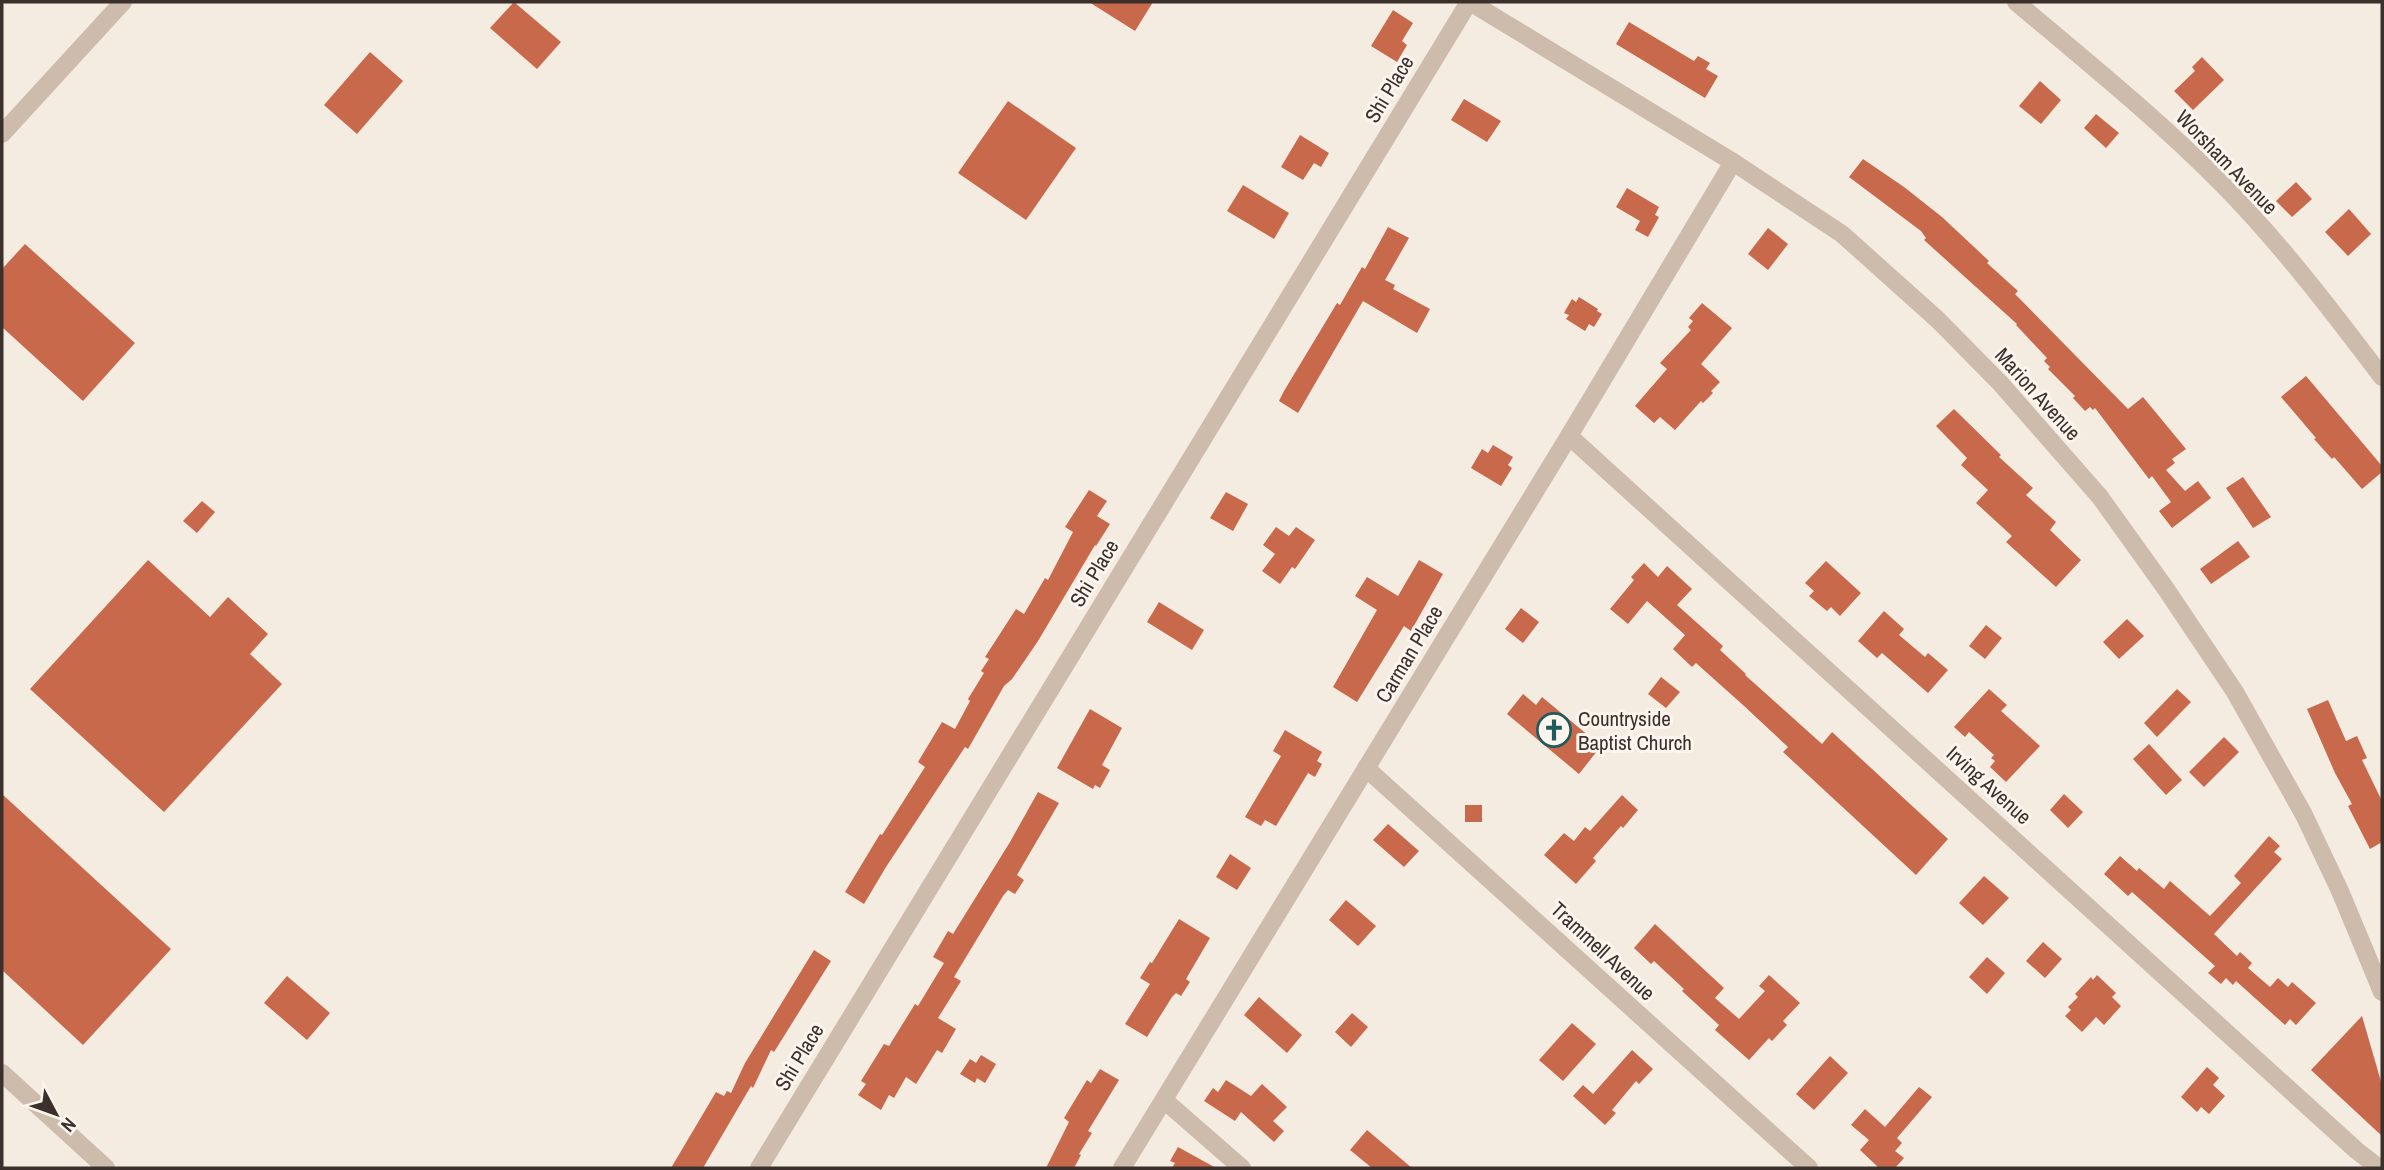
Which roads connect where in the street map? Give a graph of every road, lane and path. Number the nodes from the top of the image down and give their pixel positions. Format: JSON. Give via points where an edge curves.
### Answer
{"nodes":[{"id":1,"x":123,"y":2,"type":"edge"},
{"id":2,"x":1469,"y":2,"type":"edge"},
{"id":3,"x":2016,"y":2,"type":"edge"},
{"id":4,"x":2,"y":134,"type":"edge"},
{"id":5,"x":1734,"y":162,"type":"junction"},
{"id":6,"x":2382,"y":377,"type":"edge"},
{"id":7,"x":1569,"y":436,"type":"junction"},
{"id":8,"x":1366,"y":768,"type":"junction"},
{"id":9,"x":2382,"y":992,"type":"edge"},
{"id":10,"x":2,"y":1073,"type":"edge"},
{"id":11,"x":1164,"y":1100,"type":"junction"},
{"id":12,"x":106,"y":1168,"type":"edge"},
{"id":13,"x":759,"y":1168,"type":"edge"},
{"id":14,"x":1122,"y":1168,"type":"edge"},
{"id":15,"x":1242,"y":1168,"type":"edge"},
{"id":16,"x":1808,"y":1168,"type":"edge"},
{"id":17,"x":2379,"y":1168,"type":"edge"}],
"edges":[{"from":1,"to":4,"type":"street"},
{"from":2,"to":5,"type":"street","name":"Marion Avenue"},
{"from":2,"to":13,"type":"street","name":"Shi Place"},
{"from":3,"to":6,"type":"street","name":"Worsham Avenue","via":[[2135,102],[2225,187],[2326,303]]},
{"from":5,"to":7,"type":"street","name":"Carman Place"},
{"from":5,"to":9,"type":"street","name":"Marion Avenue","via":[[1842,234],[1938,320],[2001,384],[2099,497],[2174,600],[2271,753],[2340,891]]},
{"from":7,"to":8,"type":"street","name":"Carman Place"},
{"from":7,"to":17,"type":"street","name":"Irving Avenue"},
{"from":8,"to":11,"type":"street","name":"Carman Place"},
{"from":8,"to":16,"type":"street","name":"Trammell Avenue"},
{"from":10,"to":12,"type":"street"},
{"from":11,"to":14,"type":"street","name":"Carman Place"},
{"from":11,"to":15,"type":"street"}]}
